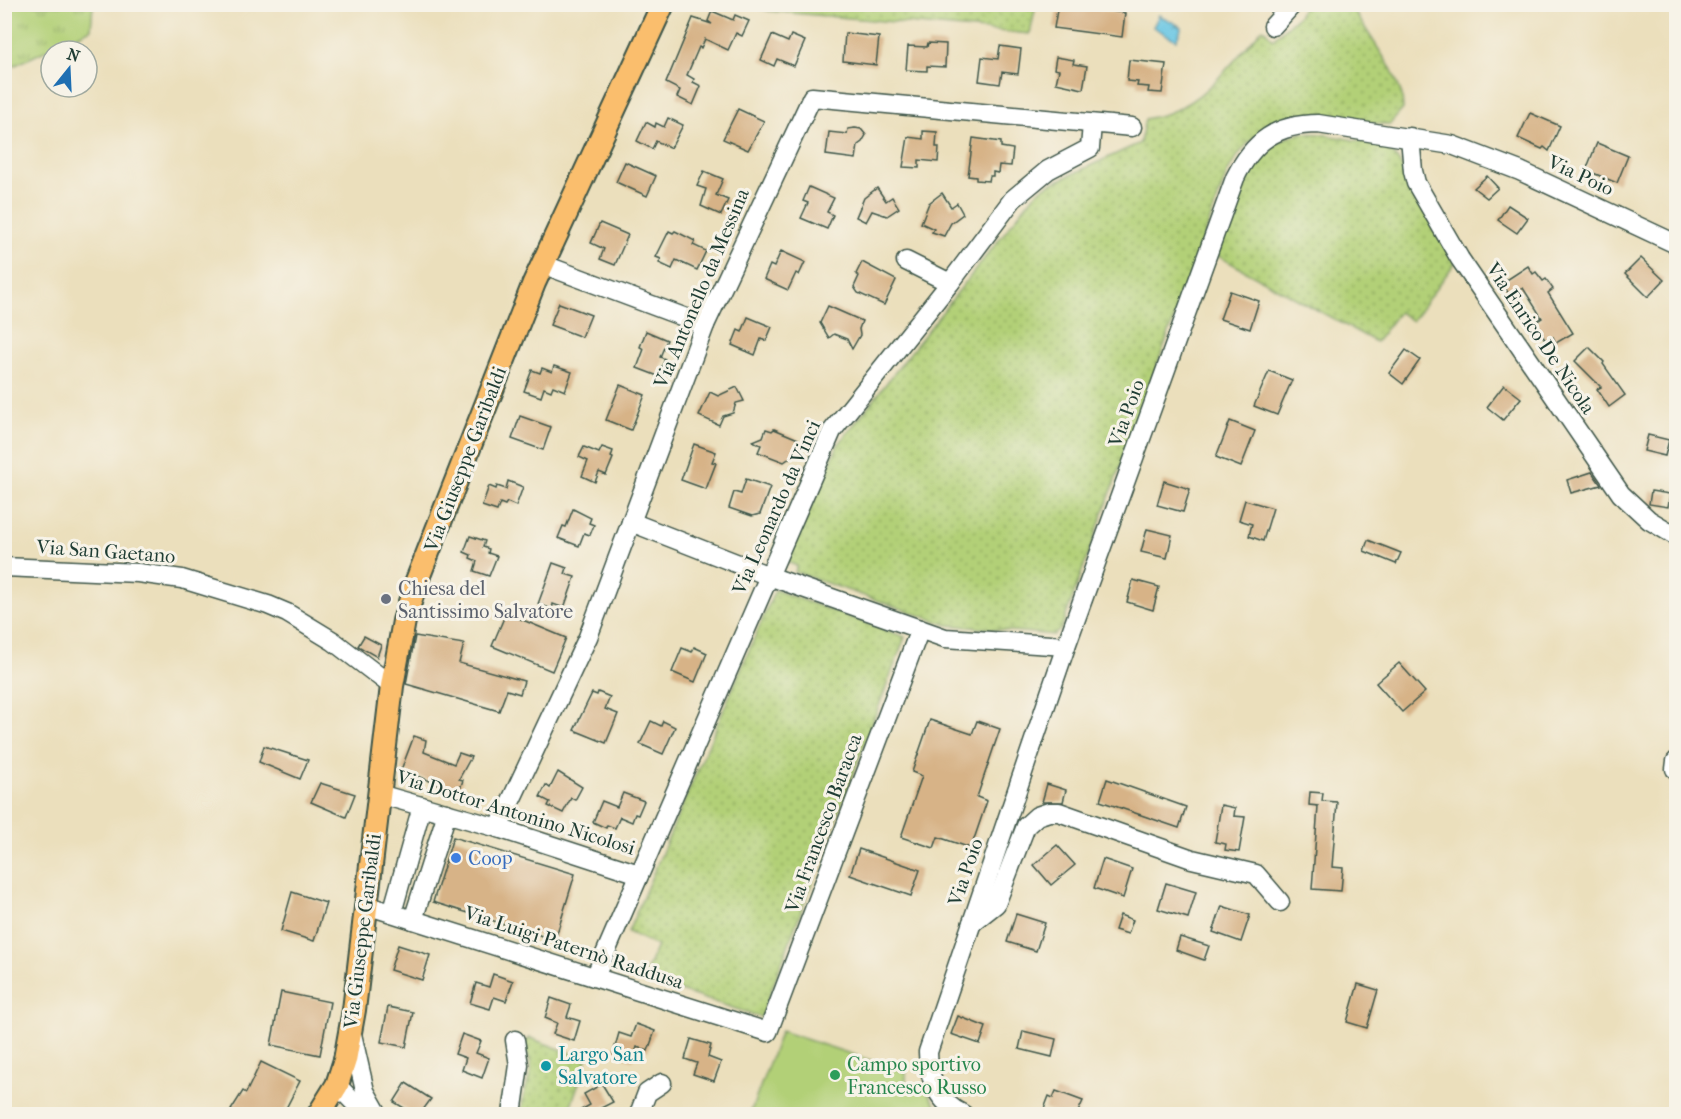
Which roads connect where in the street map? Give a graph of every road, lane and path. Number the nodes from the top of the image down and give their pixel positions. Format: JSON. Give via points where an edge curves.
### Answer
{"nodes":[{"id":1,"x":663,"y":4,"type":"edge"},
{"id":2,"x":1293,"y":4,"type":"edge"},
{"id":3,"x":1274,"y":26,"type":"dead end"},
{"id":4,"x":1092,"y":124,"type":"junction"},
{"id":5,"x":1132,"y":127,"type":"dead end"},
{"id":6,"x":1410,"y":137,"type":"junction"},
{"id":7,"x":1677,"y":244,"type":"edge"},
{"id":8,"x":906,"y":261,"type":"dead end"},
{"id":9,"x":543,"y":264,"type":"junction"},
{"id":10,"x":950,"y":283,"type":"junction"},
{"id":11,"x":705,"y":325,"type":"junction"},
{"id":12,"x":631,"y":522,"type":"junction"},
{"id":13,"x":1677,"y":536,"type":"edge"},
{"id":14,"x":4,"y":567,"type":"edge"},
{"id":15,"x":769,"y":576,"type":"junction"},
{"id":16,"x":920,"y":630,"type":"junction"},
{"id":17,"x":1066,"y":646,"type":"junction"},
{"id":18,"x":392,"y":686,"type":"junction"},
{"id":19,"x":379,"y":794,"type":"junction"},
{"id":20,"x":422,"y":806,"type":"junction"},
{"id":21,"x":447,"y":813,"type":"junction"},
{"id":22,"x":498,"y":828,"type":"junction"},
{"id":23,"x":639,"y":874,"type":"junction"},
{"id":24,"x":1280,"y":902,"type":"dead end"},
{"id":25,"x":366,"y":905,"type":"junction"},
{"id":26,"x":392,"y":913,"type":"junction"},
{"id":27,"x":413,"y":920,"type":"junction"},
{"id":28,"x":972,"y":923,"type":"junction"},
{"id":29,"x":595,"y":977,"type":"junction"},
{"id":30,"x":351,"y":1029,"type":"junction"},
{"id":31,"x":768,"y":1032,"type":"joint"},
{"id":32,"x":515,"y":1040,"type":"dead end"},
{"id":33,"x":662,"y":1083,"type":"dead end"},
{"id":34,"x":337,"y":1085,"type":"junction"},
{"id":35,"x":319,"y":1114,"type":"edge"},
{"id":36,"x":365,"y":1114,"type":"edge"},
{"id":37,"x":378,"y":1114,"type":"edge"},
{"id":38,"x":512,"y":1114,"type":"edge"},
{"id":39,"x":639,"y":1114,"type":"edge"},
{"id":40,"x":963,"y":1114,"type":"edge"}],
"edges":[{"from":1,"to":9,"type":"main road","name":"Via Giuseppe Garibaldi"},
{"from":2,"to":3,"type":"street"},
{"from":4,"to":5,"type":"street","name":"Via Antonello da Messina"},
{"from":4,"to":10,"type":"street","name":"Via Leonardo da Vinci","via":[[1090,148],[1048,170],[1013,199]]},
{"from":4,"to":11,"type":"street","name":"Via Antonello da Messina","via":[[812,97]]},
{"from":6,"to":7,"type":"street","name":"Via Poio","via":[[1476,153]]},
{"from":6,"to":13,"type":"street","name":"Via Enrico De Nicola","via":[[1416,183],[1460,259],[1621,494],[1649,520]]},
{"from":6,"to":17,"type":"street","name":"Via Poio","via":[[1301,124],[1273,133],[1240,166]]},
{"from":8,"to":10,"type":"street"},
{"from":9,"to":11,"type":"street"},
{"from":9,"to":18,"type":"main road","name":"Via Giuseppe Garibaldi","via":[[416,583],[404,621]]},
{"from":10,"to":15,"type":"street","name":"Via Leonardo da Vinci","via":[[832,431]]},
{"from":11,"to":12,"type":"street","name":"Via Antonello da Messina"},
{"from":12,"to":15,"type":"street"},
{"from":12,"to":22,"type":"street","name":"Via Antonello da Messina","via":[[588,637]]},
{"from":14,"to":18,"type":"street","name":"Via San Gaetano","via":[[138,573],[182,579],[268,605],[333,641]]},
{"from":15,"to":16,"type":"street"},
{"from":15,"to":23,"type":"street","name":"Via Leonardo da Vinci"},
{"from":16,"to":17,"type":"street","via":[[945,638]]},
{"from":16,"to":31,"type":"street","name":"Via Francesco Baracca"},
{"from":17,"to":28,"type":"street","name":"Via Poio"},
{"from":18,"to":19,"type":"main road","name":"Via Giuseppe Garibaldi"},
{"from":19,"to":20,"type":"street","name":"Via Dottor Antonino Nicolosi"},
{"from":19,"to":25,"type":"main road","name":"Via Giuseppe Garibaldi"},
{"from":20,"to":21,"type":"street","name":"Via Dottor Antonino Nicolosi"},
{"from":20,"to":26,"type":"street"},
{"from":21,"to":22,"type":"street","name":"Via Dottor Antonino Nicolosi"},
{"from":21,"to":27,"type":"street"},
{"from":22,"to":23,"type":"street","name":"Via Dottor Antonino Nicolosi"},
{"from":23,"to":29,"type":"street","name":"Via Leonardo da Vinci"},
{"from":24,"to":28,"type":"street","via":[[1256,874],[1192,859],[1059,812],[1049,812],[1026,826],[996,904]]},
{"from":25,"to":26,"type":"street","name":"Via Luigi Paternò Raddusa"},
{"from":25,"to":30,"type":"main road","name":"Via Giuseppe Garibaldi"},
{"from":26,"to":27,"type":"street","name":"Via Luigi Paternò Raddusa"},
{"from":27,"to":29,"type":"street","name":"Via Luigi Paternò Raddusa"},
{"from":28,"to":40,"type":"street","name":"Via Poio","via":[[928,1052],[931,1079],[937,1091]]},
{"from":29,"to":31,"type":"street","name":"Via Luigi Paternò Raddusa"},
{"from":30,"to":34,"type":"main road","name":"Via Giuseppe Garibaldi"},
{"from":30,"to":37,"type":"street","via":[[365,1091]]},
{"from":32,"to":38,"type":"street","via":[[519,1065]]},
{"from":33,"to":39,"type":"street","via":[[647,1093]]},
{"from":34,"to":35,"type":"main road","name":"Via Giuseppe Garibaldi"},
{"from":34,"to":36,"type":"street"}]}
